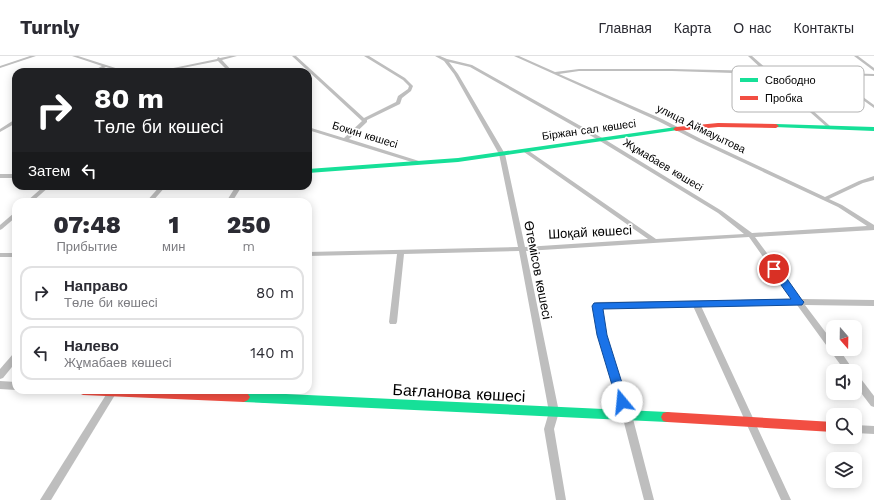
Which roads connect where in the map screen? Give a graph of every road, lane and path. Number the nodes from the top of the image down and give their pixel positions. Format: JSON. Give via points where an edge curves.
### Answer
{"nodes":[{"id":1,"x":34,"y":56,"type":"edge"},
{"id":2,"x":74,"y":56,"type":"edge"},
{"id":3,"x":235,"y":56,"type":"edge"},
{"id":4,"x":294,"y":56,"type":"edge"},
{"id":5,"x":366,"y":56,"type":"edge"},
{"id":6,"x":437,"y":56,"type":"edge"},
{"id":7,"x":516,"y":56,"type":"edge"},
{"id":8,"x":750,"y":56,"type":"edge"},
{"id":9,"x":856,"y":56,"type":"edge"},
{"id":10,"x":218,"y":58,"type":"edge"},
{"id":11,"x":444,"y":60,"type":"junction"},
{"id":12,"x":105,"y":66,"type":"junction"},
{"id":13,"x":761,"y":66,"type":"edge"},
{"id":14,"x":0,"y":67,"type":"edge"},
{"id":15,"x":101,"y":68,"type":"edge"},
{"id":16,"x":112,"y":68,"type":"edge"},
{"id":17,"x":174,"y":68,"type":"edge"},
{"id":18,"x":227,"y":68,"type":"edge"},
{"id":19,"x":307,"y":68,"type":"edge"},
{"id":20,"x":874,"y":70,"type":"edge"},
{"id":21,"x":732,"y":71,"type":"edge"},
{"id":22,"x":312,"y":72,"type":"edge"},
{"id":23,"x":554,"y":73,"type":"junction"},
{"id":24,"x":864,"y":75,"type":"edge"},
{"id":25,"x":874,"y":75,"type":"edge"},
{"id":26,"x":864,"y":100,"type":"edge"},
{"id":27,"x":874,"y":107,"type":"edge"},
{"id":28,"x":812,"y":112,"type":"edge"},
{"id":29,"x":364,"y":120,"type":"junction"},
{"id":30,"x":12,"y":124,"type":"edge"},
{"id":31,"x":828,"y":127,"type":"junction"},
{"id":32,"x":312,"y":129,"type":"edge"},
{"id":33,"x":678,"y":129,"type":"junction"},
{"id":34,"x":874,"y":129,"type":"edge"},
{"id":35,"x":0,"y":132,"type":"edge"},
{"id":36,"x":345,"y":140,"type":"junction"},
{"id":37,"x":602,"y":140,"type":"junction"},
{"id":38,"x":526,"y":150,"type":"junction"},
{"id":39,"x":502,"y":154,"type":"junction"},
{"id":40,"x":417,"y":162,"type":"junction"},
{"id":41,"x":312,"y":171,"type":"edge"},
{"id":42,"x":0,"y":176,"type":"edge"},
{"id":43,"x":12,"y":176,"type":"edge"},
{"id":44,"x":874,"y":178,"type":"edge"},
{"id":45,"x":42,"y":190,"type":"edge"},
{"id":46,"x":160,"y":190,"type":"edge"},
{"id":47,"x":34,"y":198,"type":"edge"},
{"id":48,"x":152,"y":198,"type":"edge"},
{"id":49,"x":824,"y":199,"type":"junction"},
{"id":50,"x":12,"y":218,"type":"edge"},
{"id":51,"x":0,"y":228,"type":"edge"},
{"id":52,"x":874,"y":228,"type":"edge"},
{"id":53,"x":750,"y":235,"type":"junction"},
{"id":54,"x":655,"y":241,"type":"junction"},
{"id":55,"x":522,"y":248,"type":"junction"},
{"id":56,"x":401,"y":251,"type":"junction"},
{"id":57,"x":312,"y":254,"type":"edge"},
{"id":58,"x":0,"y":255,"type":"edge"},
{"id":59,"x":12,"y":255,"type":"edge"},
{"id":60,"x":799,"y":302,"type":"junction"},
{"id":61,"x":874,"y":303,"type":"edge"},
{"id":62,"x":696,"y":304,"type":"junction"},
{"id":63,"x":393,"y":322,"type":"dead end"},
{"id":64,"x":826,"y":339,"type":"edge"},
{"id":65,"x":12,"y":361,"type":"edge"},
{"id":66,"x":0,"y":375,"type":"edge"},
{"id":67,"x":0,"y":385,"type":"edge"},
{"id":68,"x":12,"y":386,"type":"edge"},
{"id":69,"x":862,"y":387,"type":"edge"},
{"id":70,"x":111,"y":394,"type":"edge"},
{"id":71,"x":264,"y":394,"type":"edge"},
{"id":72,"x":874,"y":403,"type":"edge"},
{"id":73,"x":554,"y":412,"type":"junction"},
{"id":74,"x":627,"y":415,"type":"junction"},
{"id":75,"x":750,"y":421,"type":"junction"},
{"id":76,"x":826,"y":426,"type":"edge"},
{"id":77,"x":862,"y":429,"type":"edge"},
{"id":78,"x":874,"y":430,"type":"edge"},
{"id":79,"x":45,"y":500,"type":"edge"},
{"id":80,"x":560,"y":500,"type":"edge"},
{"id":81,"x":648,"y":500,"type":"edge"},
{"id":82,"x":786,"y":500,"type":"edge"}],
"edges":[{"from":1,"to":14,"type":"street"},
{"from":2,"to":12,"type":"street"},
{"from":3,"to":10,"type":"street"},
{"from":4,"to":19,"type":"street"},
{"from":5,"to":29,"type":"street","via":[[411,86],[410,90],[400,97],[398,103]]},
{"from":6,"to":11,"type":"street","name":"Жұмабаев көшесі"},
{"from":7,"to":23,"type":"street","name":"улица Аймауытова"},
{"from":8,"to":13,"type":"street"},
{"from":9,"to":20,"type":"street"},
{"from":10,"to":17,"type":"street"},
{"from":10,"to":18,"type":"street"},
{"from":11,"to":37,"type":"street","name":"Жұмабаев көшесі","via":[[471,66]]},
{"from":11,"to":39,"type":"street","name":"Өтемісов көшесі","via":[[456,74]]},
{"from":12,"to":15,"type":"street"},
{"from":12,"to":16,"type":"street"},
{"from":21,"to":23,"type":"street","via":[[579,70]]},
{"from":22,"to":29,"type":"street"},
{"from":23,"to":33,"type":"street","name":"улица Аймауытова"},
{"from":24,"to":25,"type":"street"},
{"from":26,"to":27,"type":"street"},
{"from":28,"to":31,"type":"street"},
{"from":29,"to":36,"type":"street"},
{"from":30,"to":35,"type":"street"},
{"from":31,"to":33,"type":"street","name":"Біржан сал көшесі","via":[[718,125]]},
{"from":31,"to":34,"type":"street","name":"Біржан сал көшесі"},
{"from":32,"to":36,"type":"street","name":"Бокин көшесі"},
{"from":33,"to":37,"type":"street","name":"Біржан сал көшесі"},
{"from":33,"to":49,"type":"street","name":"улица Аймауытова"},
{"from":36,"to":40,"type":"street","name":"Бокин көшесі"},
{"from":37,"to":38,"type":"street","name":"Біржан сал көшесі"},
{"from":37,"to":53,"type":"street","name":"Жұмабаев көшесі","via":[[720,212]]},
{"from":38,"to":39,"type":"street","name":"Біржан сал көшесі"},
{"from":38,"to":54,"type":"street"},
{"from":39,"to":40,"type":"street","name":"Біржан сал көшесі"},
{"from":39,"to":55,"type":"street","name":"Өтемісов көшесі"},
{"from":40,"to":41,"type":"street","name":"Біржан сал көшесі"},
{"from":42,"to":43,"type":"street"},
{"from":44,"to":49,"type":"street"},
{"from":45,"to":47,"type":"street"},
{"from":46,"to":48,"type":"street"},
{"from":49,"to":52,"type":"street","name":"улица Аймауытова","via":[[858,216]]},
{"from":50,"to":51,"type":"street"},
{"from":52,"to":53,"type":"street","name":"Шоқай көшесі"},
{"from":53,"to":54,"type":"street","name":"Шоқай көшесі"},
{"from":53,"to":60,"type":"street","name":"Жұмабаев көшесі"},
{"from":54,"to":55,"type":"street","name":"Шоқай көшесі"},
{"from":55,"to":56,"type":"street","name":"Шоқай көшесі"},
{"from":55,"to":73,"type":"street","name":"Өтемісов көшесі"},
{"from":56,"to":57,"type":"street","name":"Шоқай көшесі"},
{"from":56,"to":63,"type":"street"},
{"from":58,"to":59,"type":"street"},
{"from":60,"to":61,"type":"street"},
{"from":60,"to":62,"type":"street"},
{"from":60,"to":64,"type":"street","name":"Жұмабаев көшесі"},
{"from":62,"to":74,"type":"street","via":[[597,306],[602,335]]},
{"from":62,"to":75,"type":"street"},
{"from":65,"to":66,"type":"street"},
{"from":67,"to":68,"type":"street"},
{"from":69,"to":72,"type":"street"},
{"from":70,"to":79,"type":"street"},
{"from":71,"to":73,"type":"street","name":"Бағланова көшесі"},
{"from":73,"to":74,"type":"street","name":"Бағланова көшесі"},
{"from":73,"to":80,"type":"street","name":"Өтемісов көшесі","via":[[550,429]]},
{"from":74,"to":75,"type":"street","name":"Бағланова көшесі"},
{"from":74,"to":81,"type":"street"},
{"from":75,"to":76,"type":"street","name":"Бағланова көшесі"},
{"from":75,"to":82,"type":"street"},
{"from":77,"to":78,"type":"street"}]}
